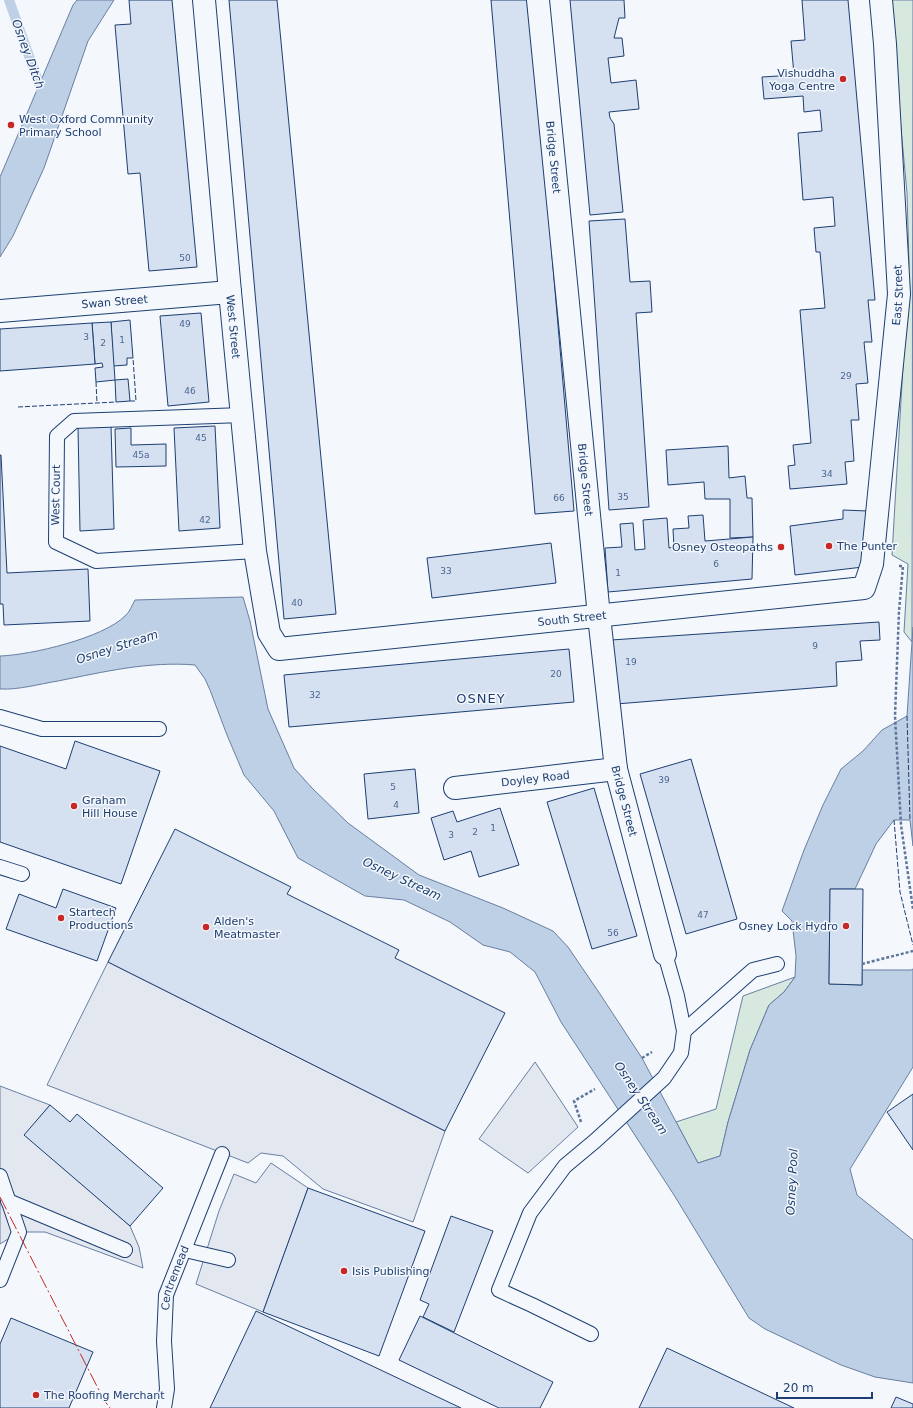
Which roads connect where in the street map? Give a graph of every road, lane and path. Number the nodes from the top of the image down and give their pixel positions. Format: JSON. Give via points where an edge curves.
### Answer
{"nodes":[{"id":1,"x":204,"y":0,"type":"edge"},
{"id":2,"x":538,"y":0,"type":"edge"},
{"id":3,"x":881,"y":0,"type":"edge"},
{"id":4,"x":230,"y":292,"type":"junction"},
{"id":5,"x":0,"y":311,"type":"edge"},
{"id":6,"x":243,"y":415,"type":"junction"},
{"id":7,"x":255,"y":551,"type":"junction"},
{"id":8,"x":903,"y":566,"type":"dead end"},
{"id":9,"x":864,"y":588,"type":"joint"},
{"id":10,"x":600,"y":616,"type":"junction"},
{"id":11,"x":279,"y":649,"type":"joint"},
{"id":12,"x":0,"y":718,"type":"edge"},
{"id":13,"x":159,"y":729,"type":"dead end"},
{"id":14,"x":616,"y":769,"type":"junction"},
{"id":15,"x":455,"y":788,"type":"dead end"},
{"id":16,"x":0,"y":866,"type":"edge"},
{"id":17,"x":22,"y":874,"type":"dead end"},
{"id":18,"x":913,"y":909,"type":"edge"},
{"id":19,"x":913,"y":951,"type":"edge"},
{"id":20,"x":665,"y":954,"type":"joint"},
{"id":21,"x":777,"y":964,"type":"dead end"},
{"id":22,"x":862,"y":964,"type":"dead end"},
{"id":23,"x":684,"y":1031,"type":"junction"},
{"id":24,"x":595,"y":1090,"type":"dead end"},
{"id":25,"x":574,"y":1101,"type":"dead end"},
{"id":26,"x":222,"y":1154,"type":"dead end"},
{"id":27,"x":0,"y":1176,"type":"edge"},
{"id":28,"x":8,"y":1201,"type":"junction"},
{"id":29,"x":125,"y":1250,"type":"dead end"},
{"id":30,"x":185,"y":1250,"type":"junction"},
{"id":31,"x":228,"y":1260,"type":"dead end"},
{"id":32,"x":0,"y":1280,"type":"edge"},
{"id":33,"x":591,"y":1334,"type":"dead end"},
{"id":34,"x":164,"y":1408,"type":"edge"}],
"edges":[{"from":1,"to":4,"type":"street","name":"West Street"},
{"from":2,"to":10,"type":"street","name":"Bridge Street"},
{"from":3,"to":9,"type":"street","name":"East Street","via":[[899,294],[872,564]]},
{"from":4,"to":5,"type":"street","name":"Swan Street"},
{"from":4,"to":6,"type":"street","name":"West Street"},
{"from":6,"to":7,"type":"street","name":"West Street"},
{"from":6,"to":7,"type":"lane","name":"West Court","via":[[74,421],[57,436],[56,542],[96,561]]},
{"from":7,"to":11,"type":"street","name":"West Street","via":[[269,633]]},
{"from":8,"to":18,"type":"path","via":[[895,716],[901,825]]},
{"from":9,"to":10,"type":"street","name":"South Street"},
{"from":10,"to":11,"type":"street","name":"South Street"},
{"from":10,"to":14,"type":"street","name":"Bridge Street"},
{"from":12,"to":13,"type":"lane","via":[[42,729]]},
{"from":14,"to":15,"type":"street","name":"Doyley Road"},
{"from":14,"to":20,"type":"street","name":"Bridge Street"},
{"from":16,"to":17,"type":"lane"},
{"from":19,"to":22,"type":"path"},
{"from":20,"to":23,"type":"lane"},
{"from":21,"to":23,"type":"lane","via":[[753,970]]},
{"from":23,"to":33,"type":"lane","via":[[681,1053],[664,1078],[565,1166],[530,1213],[499,1290]]},
{"from":24,"to":25,"type":"path"},
{"from":26,"to":30,"type":"lane","name":"Centremead"},
{"from":27,"to":28,"type":"lane"},
{"from":28,"to":29,"type":"lane"},
{"from":28,"to":32,"type":"lane","via":[[19,1232]]},
{"from":30,"to":31,"type":"lane"},
{"from":30,"to":34,"type":"lane","name":"Centremead","via":[[166,1295],[164,1341],[167,1389]]}]}
